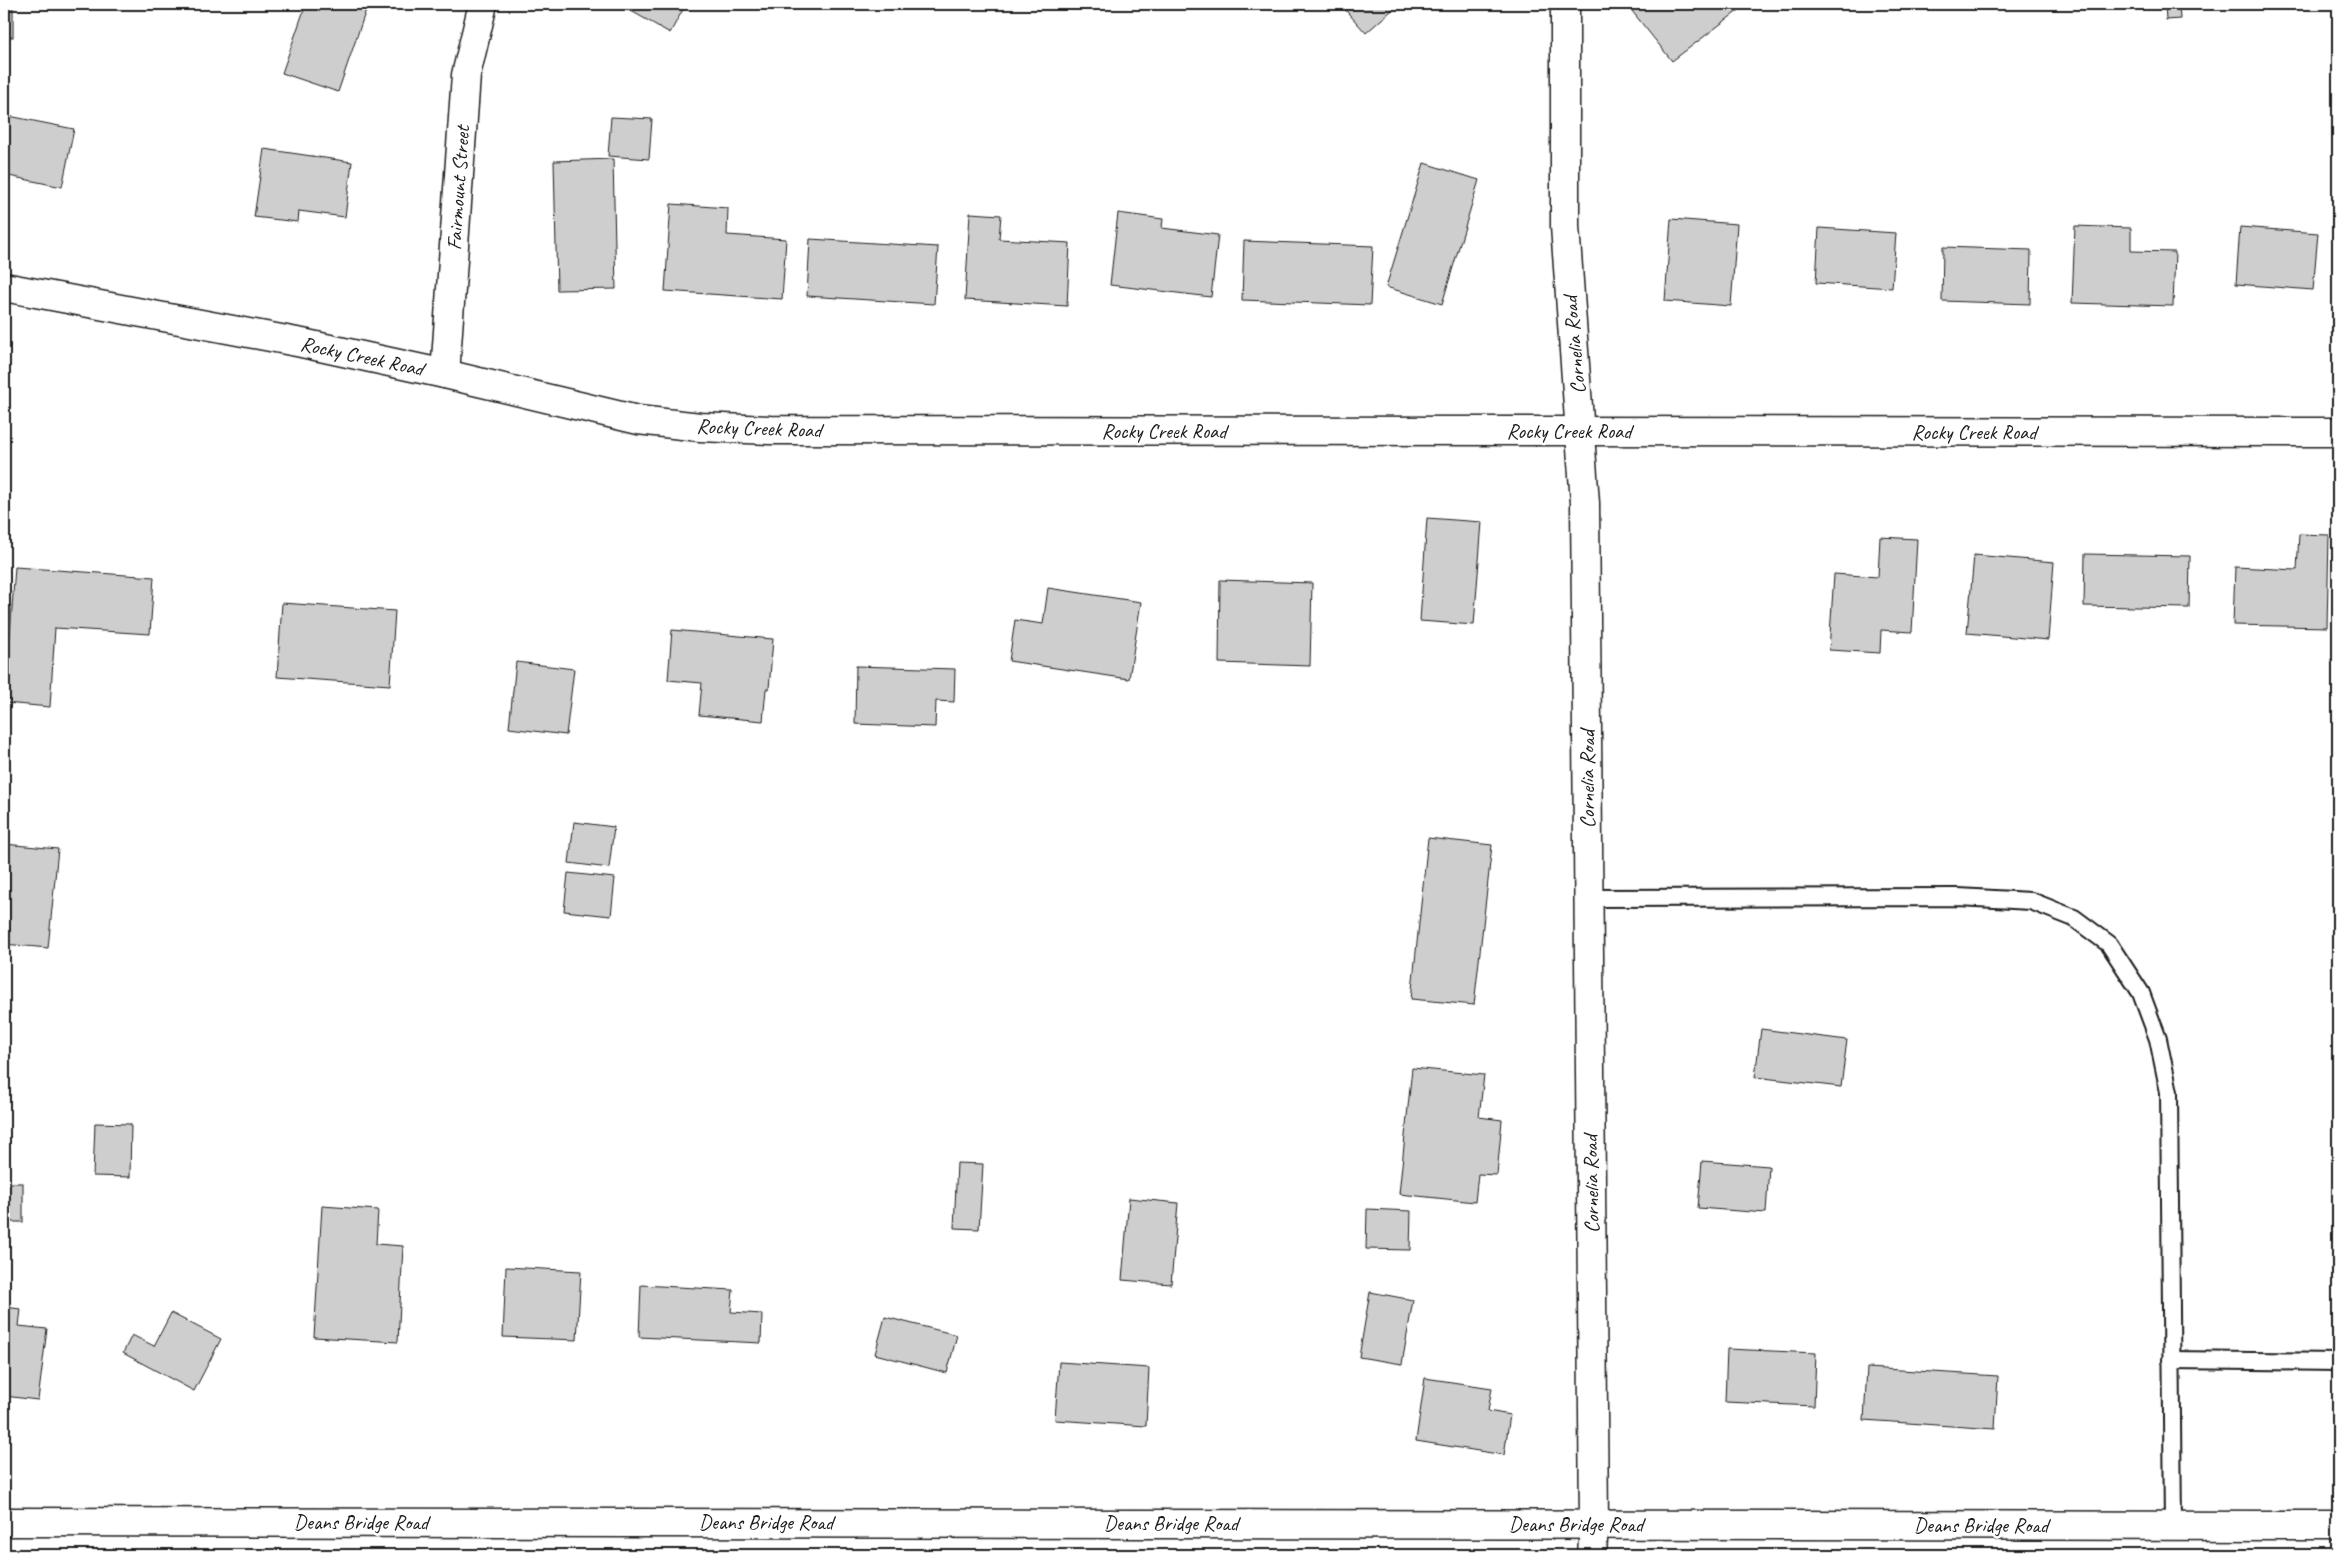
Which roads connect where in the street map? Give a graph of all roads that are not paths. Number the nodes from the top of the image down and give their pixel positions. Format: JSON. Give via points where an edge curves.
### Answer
{"nodes":[{"id":1,"x":483,"y":4,"type":"edge"},
{"id":2,"x":1564,"y":4,"type":"edge"},
{"id":3,"x":4,"y":287,"type":"edge"},
{"id":4,"x":445,"y":374,"type":"junction"},
{"id":5,"x":1581,"y":431,"type":"junction"},
{"id":6,"x":2338,"y":432,"type":"edge"},
{"id":7,"x":1588,"y":898,"type":"junction"},
{"id":8,"x":2172,"y":1360,"type":"junction"},
{"id":9,"x":2338,"y":1362,"type":"edge"},
{"id":10,"x":4,"y":1522,"type":"edge"},
{"id":11,"x":1594,"y":1524,"type":"junction"},
{"id":12,"x":2173,"y":1526,"type":"junction"},
{"id":13,"x":2338,"y":1526,"type":"edge"},
{"id":14,"x":1592,"y":1555,"type":"edge"}],
"edges":[{"from":1,"to":4,"type":"main road","name":"Fairmount Street","via":[[466,75]]},
{"from":2,"to":5,"type":"main road","name":"Cornelia Road","via":[[1565,226]]},
{"from":3,"to":4,"type":"main road","name":"Rocky Creek Road","via":[[302,343]]},
{"from":4,"to":5,"type":"main road","name":"Rocky Creek Road","via":[[638,420],[700,427],[770,430]]},
{"from":5,"to":6,"type":"main road","name":"Rocky Creek Road"},
{"from":5,"to":7,"type":"main road","name":"Cornelia Road","via":[[1585,504]]},
{"from":7,"to":8,"type":"lane","via":[[1958,897],[2031,902],[2074,918],[2109,944],[2141,993],[2158,1038],[2169,1092]]},
{"from":7,"to":11,"type":"main road","name":"Cornelia Road"},
{"from":8,"to":9,"type":"lane"},
{"from":8,"to":12,"type":"lane"},
{"from":10,"to":11,"type":"main road","name":"Deans Bridge Road"},
{"from":11,"to":12,"type":"main road","name":"Deans Bridge Road"},
{"from":11,"to":14,"type":"main road","name":"Cornelia Road"},
{"from":12,"to":13,"type":"main road","name":"Deans Bridge Road"}]}
